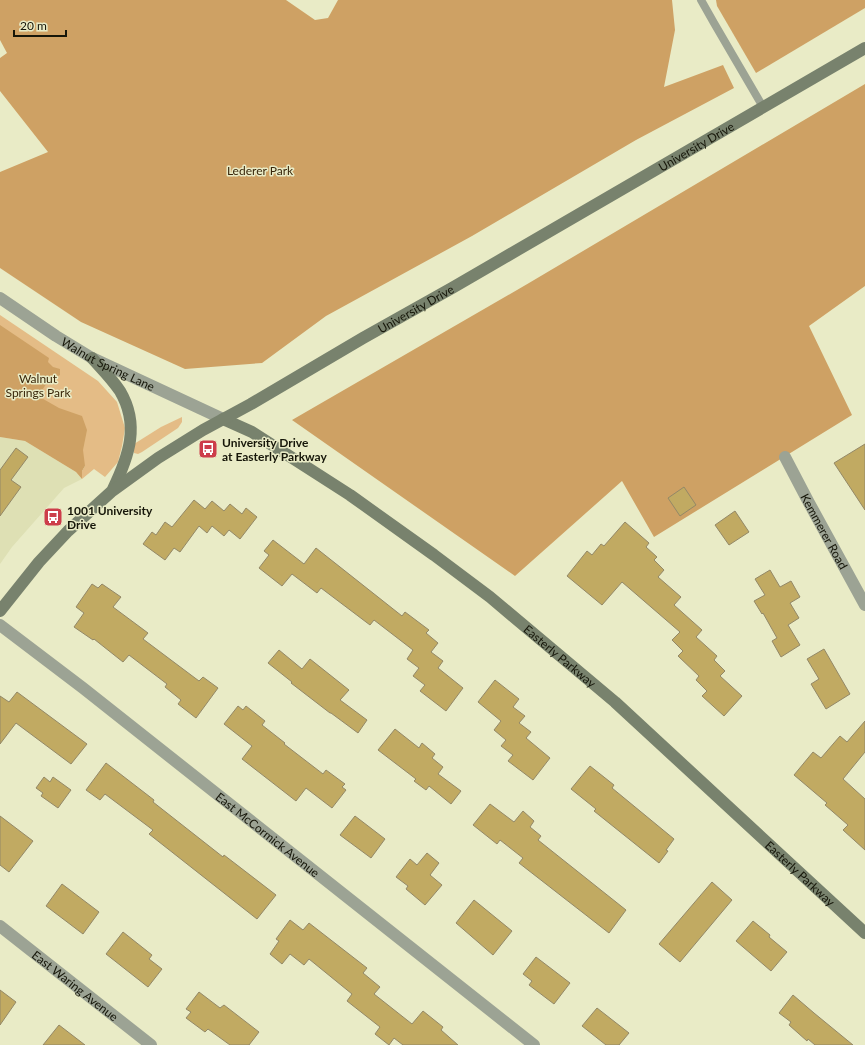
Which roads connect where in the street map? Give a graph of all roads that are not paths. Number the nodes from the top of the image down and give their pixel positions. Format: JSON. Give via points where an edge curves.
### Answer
{"nodes":[{"id":1,"x":702,"y":0,"type":"edge"},
{"id":2,"x":865,"y":48,"type":"edge"},
{"id":3,"x":763,"y":107,"type":"junction"},
{"id":4,"x":0,"y":298,"type":"edge"},
{"id":5,"x":92,"y":358,"type":"junction"},
{"id":6,"x":223,"y":419,"type":"junction"},
{"id":7,"x":785,"y":457,"type":"dead end"},
{"id":8,"x":111,"y":492,"type":"junction"},
{"id":9,"x":865,"y":605,"type":"edge"},
{"id":10,"x":0,"y":611,"type":"edge"},
{"id":11,"x":0,"y":625,"type":"edge"},
{"id":12,"x":0,"y":926,"type":"edge"},
{"id":13,"x":865,"y":932,"type":"edge"},
{"id":14,"x":151,"y":1045,"type":"edge"},
{"id":15,"x":534,"y":1045,"type":"edge"}],
"edges":[{"from":1,"to":3,"type":"lane"},
{"from":2,"to":3,"type":"main road","name":"University Drive"},
{"from":3,"to":6,"type":"main road","name":"University Drive"},
{"from":4,"to":5,"type":"street","name":"Walnut Spring Lane"},
{"from":5,"to":6,"type":"street","name":"Walnut Spring Lane"},
{"from":5,"to":8,"type":"main road","via":[[119,390],[126,403],[130,420],[127,457]]},
{"from":6,"to":8,"type":"main road","name":"University Drive","via":[[158,458]]},
{"from":6,"to":13,"type":"main road","name":"Easterly Parkway","via":[[252,432],[350,495],[480,589],[615,702]]},
{"from":7,"to":9,"type":"street","name":"Kemmerer Road"},
{"from":8,"to":10,"type":"main road","name":"University Drive","via":[[68,531],[39,562]]},
{"from":11,"to":15,"type":"street","name":"East McCormick Avenue"},
{"from":12,"to":14,"type":"street","name":"East Waring Avenue"}]}
